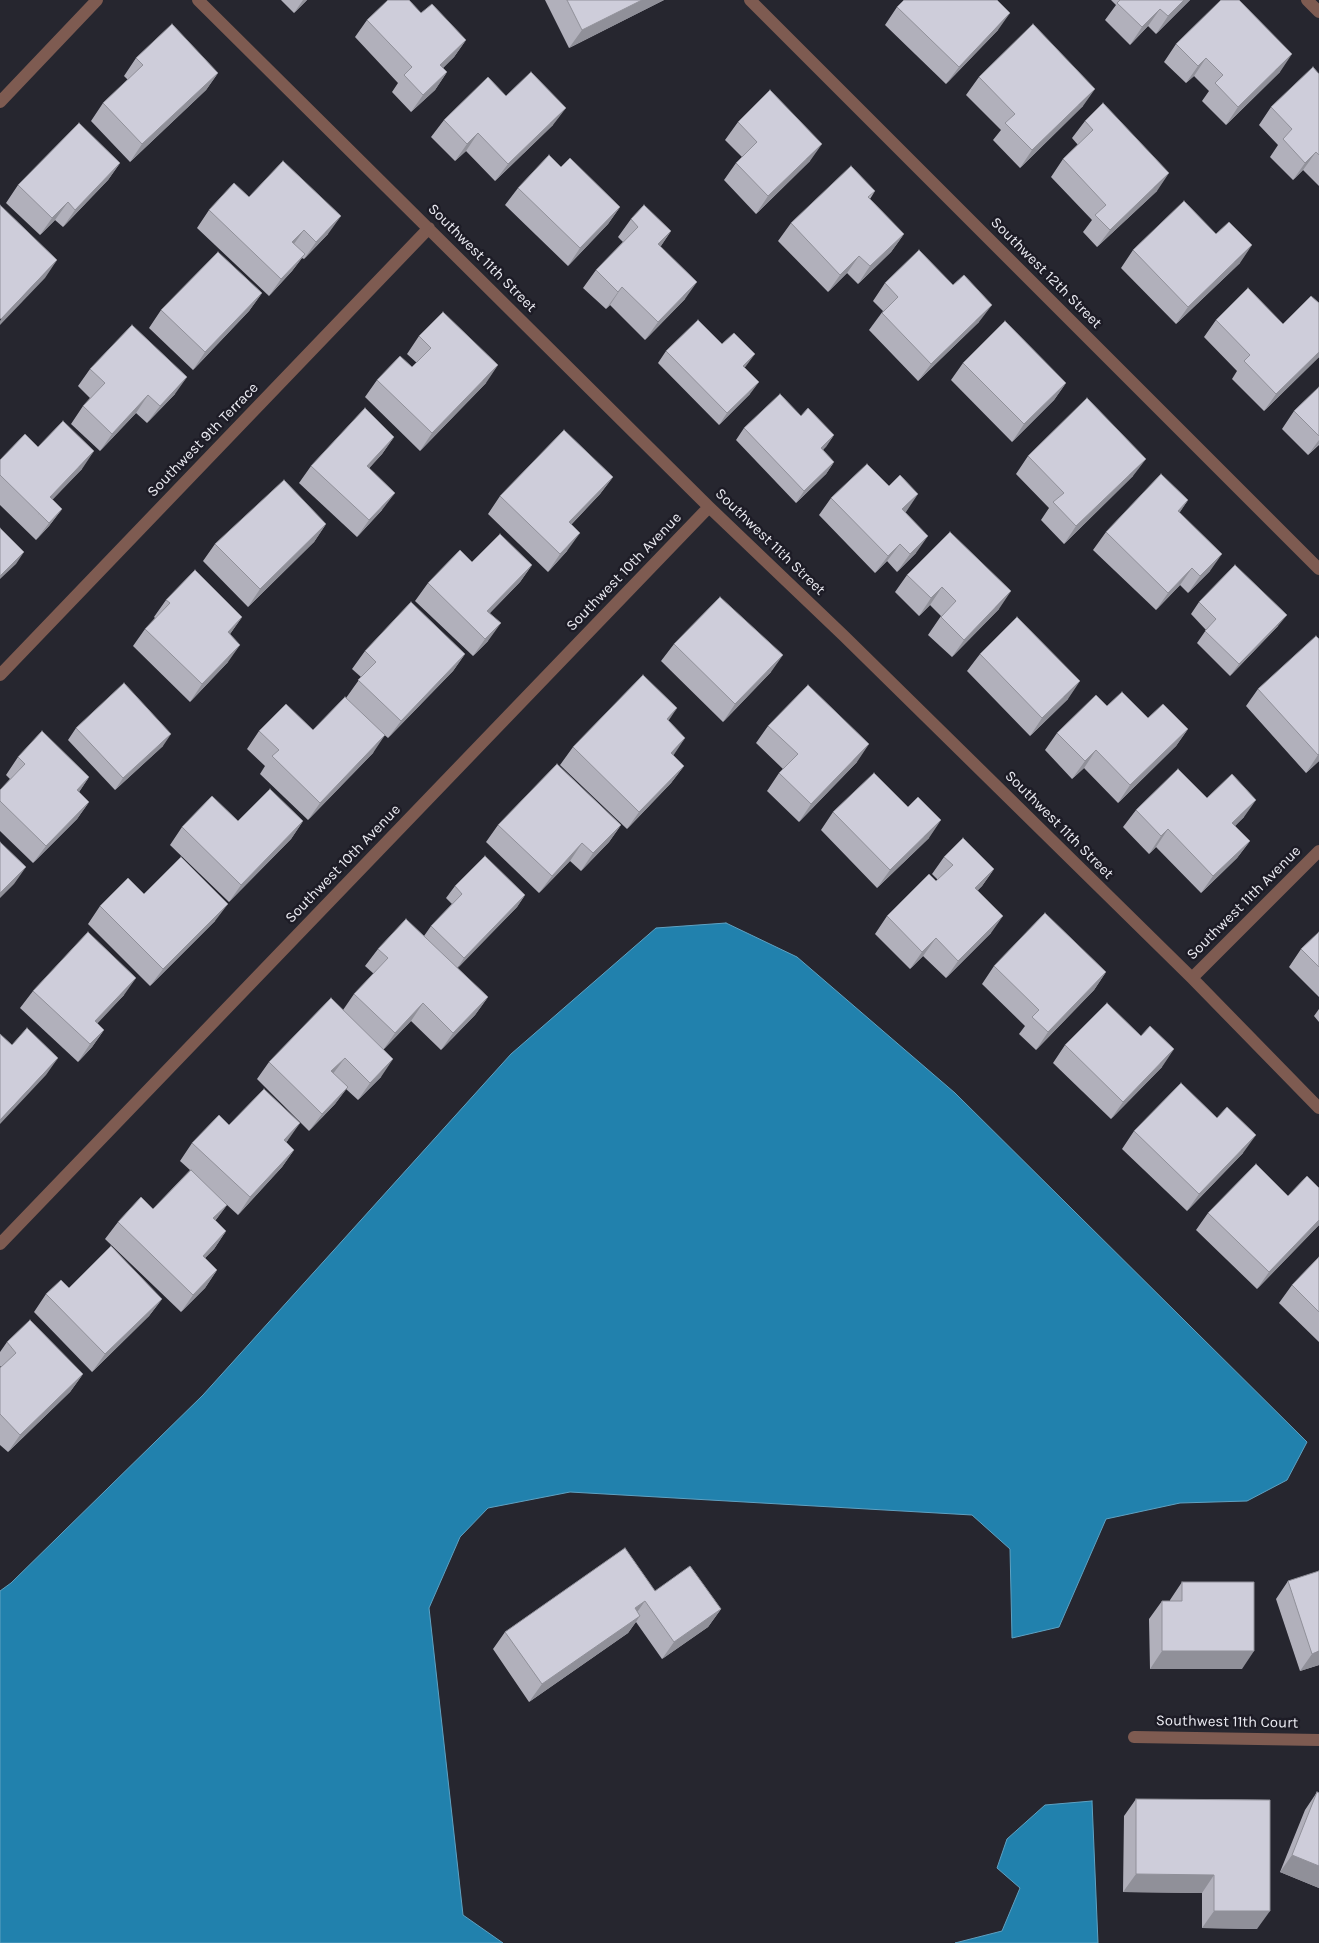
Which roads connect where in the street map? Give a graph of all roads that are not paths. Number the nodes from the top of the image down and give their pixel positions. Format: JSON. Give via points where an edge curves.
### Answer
{"nodes":[{"id":1,"x":97,"y":0,"type":"edge"},
{"id":2,"x":198,"y":0,"type":"edge"},
{"id":3,"x":750,"y":0,"type":"edge"},
{"id":4,"x":1307,"y":0,"type":"edge"},
{"id":5,"x":1319,"y":12,"type":"edge"},
{"id":6,"x":0,"y":102,"type":"edge"},
{"id":7,"x":429,"y":228,"type":"junction"},
{"id":8,"x":709,"y":507,"type":"junction"},
{"id":9,"x":1319,"y":569,"type":"edge"},
{"id":10,"x":0,"y":675,"type":"edge"},
{"id":11,"x":1319,"y":851,"type":"edge"},
{"id":12,"x":1192,"y":978,"type":"junction"},
{"id":13,"x":1319,"y":1108,"type":"edge"},
{"id":14,"x":0,"y":1244,"type":"edge"},
{"id":15,"x":1134,"y":1737,"type":"dead end"},
{"id":16,"x":1319,"y":1740,"type":"edge"}],
"edges":[{"from":1,"to":6,"type":"street"},
{"from":2,"to":7,"type":"street","name":"Southwest 11th Street"},
{"from":3,"to":9,"type":"street","name":"Southwest 12th Street"},
{"from":4,"to":5,"type":"street"},
{"from":7,"to":8,"type":"street","name":"Southwest 11th Street"},
{"from":7,"to":10,"type":"street","name":"Southwest 9th Terrace"},
{"from":8,"to":12,"type":"street","name":"Southwest 11th Street"},
{"from":8,"to":14,"type":"street","name":"Southwest 10th Avenue"},
{"from":11,"to":12,"type":"street","name":"Southwest 11th Avenue"},
{"from":12,"to":13,"type":"street","name":"Southwest 11th Street"},
{"from":15,"to":16,"type":"street","name":"Southwest 11th Court"}]}
